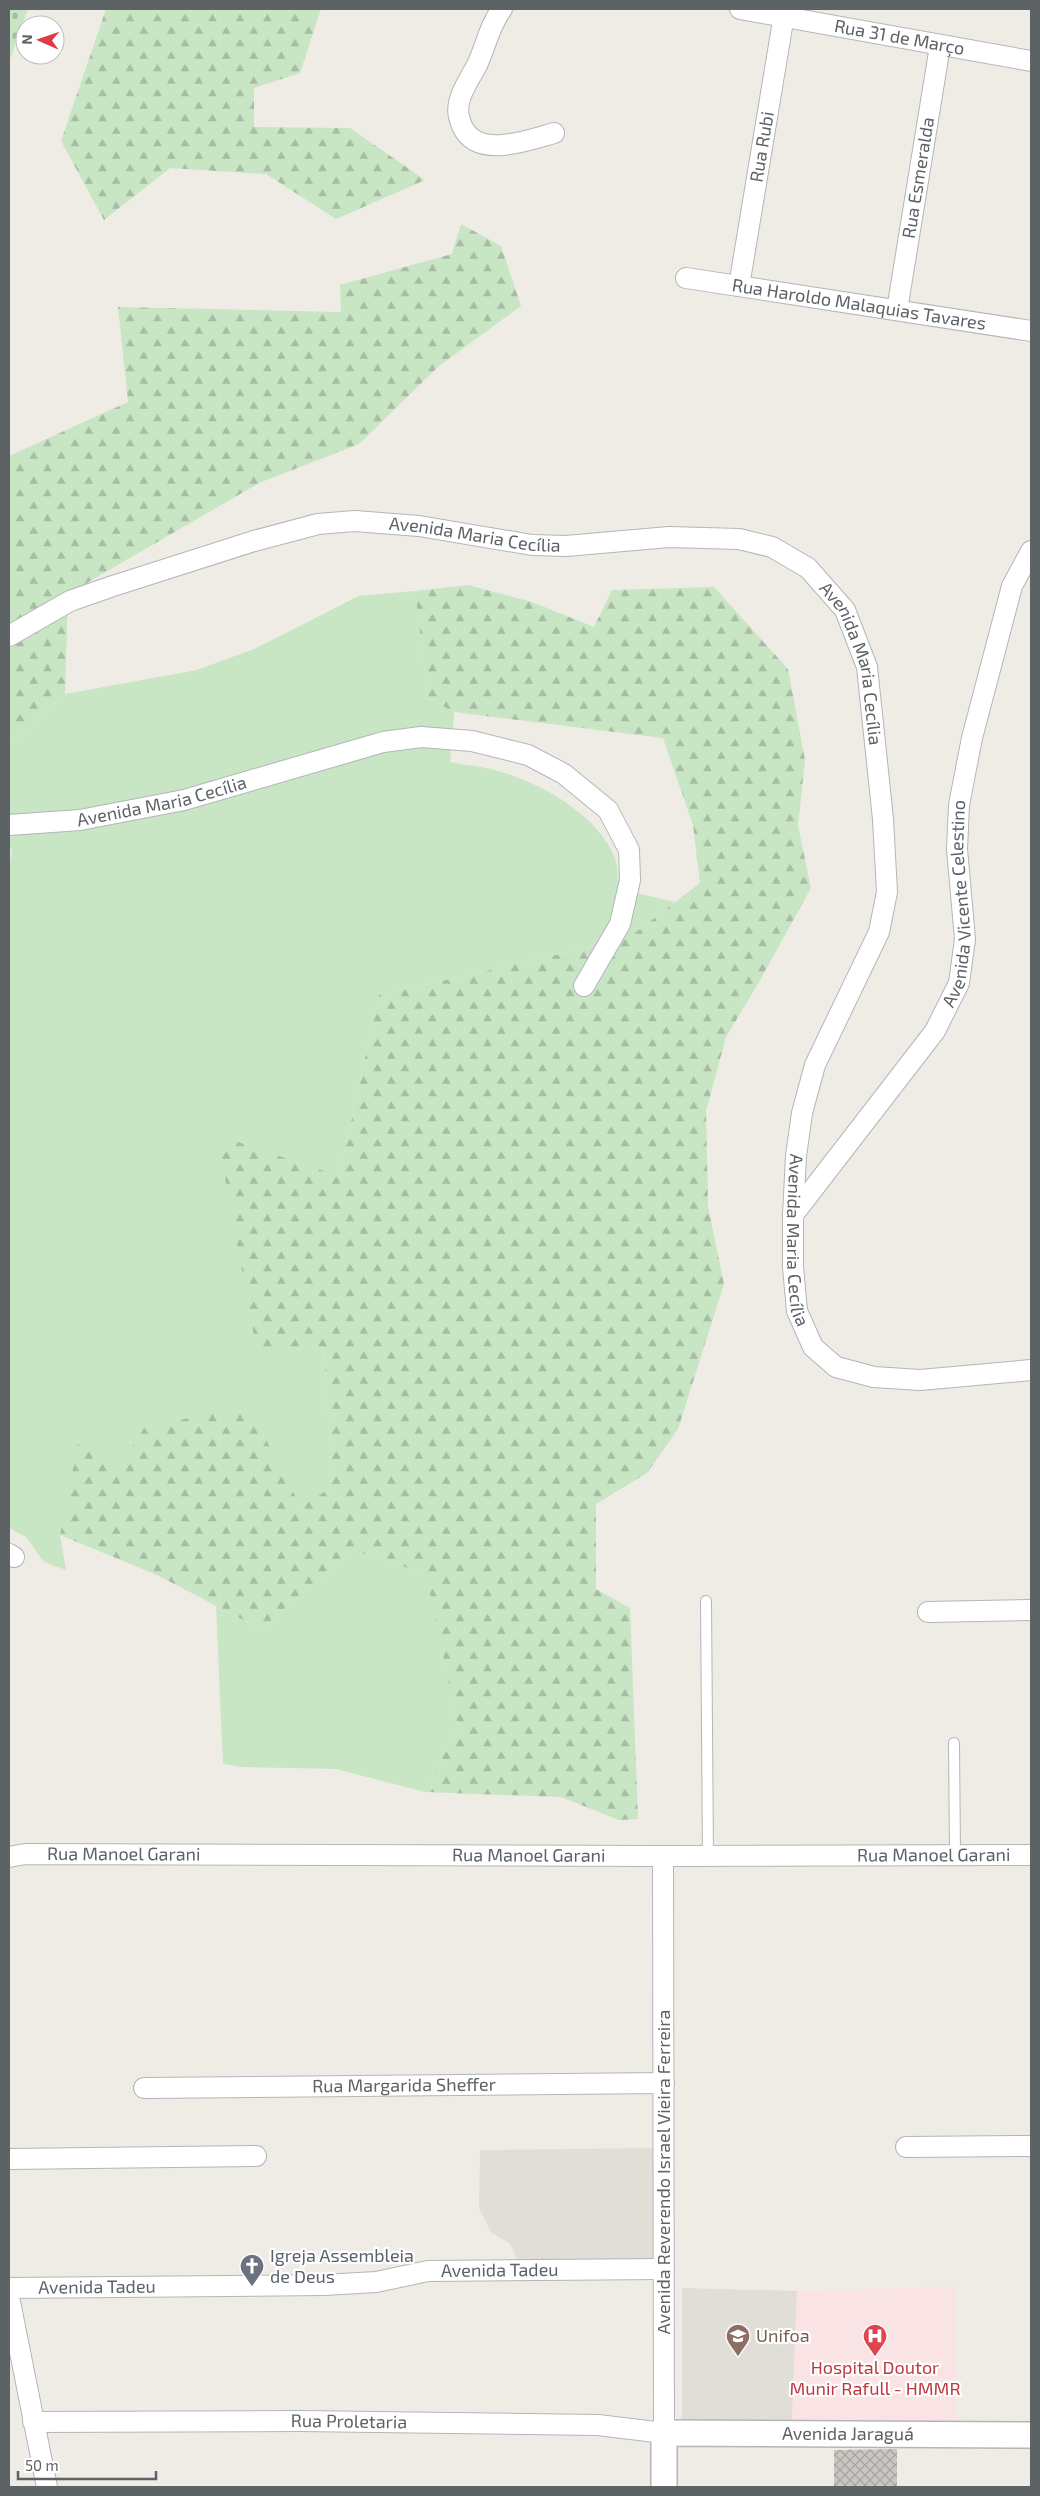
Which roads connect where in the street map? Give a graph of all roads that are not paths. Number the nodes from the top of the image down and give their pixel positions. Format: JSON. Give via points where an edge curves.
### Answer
{"nodes":[{"id":1,"x":502,"y":9,"type":"edge"},
{"id":2,"x":740,"y":9,"type":"edge"},
{"id":3,"x":785,"y":12,"type":"edge"},
{"id":4,"x":940,"y":46,"type":"junction"},
{"id":5,"x":1031,"y":61,"type":"edge"},
{"id":6,"x":554,"y":133,"type":"dead end"},
{"id":7,"x":686,"y":278,"type":"dead end"},
{"id":8,"x":739,"y":286,"type":"junction"},
{"id":9,"x":897,"y":310,"type":"junction"},
{"id":10,"x":1031,"y":331,"type":"edge"},
{"id":11,"x":1031,"y":551,"type":"edge"},
{"id":12,"x":9,"y":636,"type":"edge"},
{"id":13,"x":9,"y":825,"type":"edge"},
{"id":14,"x":584,"y":986,"type":"dead end"},
{"id":15,"x":793,"y":1215,"type":"junction"},
{"id":16,"x":1031,"y":1370,"type":"edge"},
{"id":17,"x":706,"y":1601,"type":"dead end"},
{"id":18,"x":1031,"y":1610,"type":"edge"},
{"id":19,"x":928,"y":1612,"type":"dead end"},
{"id":20,"x":954,"y":1743,"type":"dead end"},
{"id":21,"x":955,"y":1854,"type":"junction"},
{"id":22,"x":1031,"y":1854,"type":"edge"},
{"id":23,"x":17,"y":1856,"type":"edge"},
{"id":24,"x":663,"y":1856,"type":"junction"},
{"id":25,"x":708,"y":1856,"type":"junction"},
{"id":26,"x":664,"y":2083,"type":"junction"},
{"id":27,"x":144,"y":2088,"type":"dead end"},
{"id":28,"x":1031,"y":2146,"type":"edge"},
{"id":29,"x":906,"y":2147,"type":"dead end"},
{"id":30,"x":256,"y":2156,"type":"dead end"},
{"id":31,"x":9,"y":2159,"type":"edge"},
{"id":32,"x":664,"y":2269,"type":"junction"},
{"id":33,"x":9,"y":2288,"type":"edge"},
{"id":34,"x":9,"y":2297,"type":"edge"},
{"id":35,"x":33,"y":2422,"type":"junction"},
{"id":36,"x":664,"y":2433,"type":"junction"},
{"id":37,"x":1031,"y":2435,"type":"edge"},
{"id":38,"x":47,"y":2487,"type":"edge"},
{"id":39,"x":664,"y":2487,"type":"edge"}],
"edges":[{"from":1,"to":6,"type":"street","via":[[495,18],[478,64],[459,101],[458,112],[464,130],[472,138],[493,145],[512,145]]},
{"from":2,"to":3,"type":"street","name":"Rua 31 de Março"},
{"from":3,"to":4,"type":"street","name":"Rua 31 de Março"},
{"from":3,"to":8,"type":"street","name":"Rua Rubi"},
{"from":4,"to":5,"type":"street","name":"Rua 31 de Março"},
{"from":4,"to":9,"type":"street","name":"Rua Esmeralda"},
{"from":7,"to":8,"type":"street","name":"Rua Haroldo Malaquias Tavares"},
{"from":8,"to":9,"type":"street","name":"Rua Haroldo Malaquias Tavares"},
{"from":9,"to":10,"type":"street","name":"Rua Haroldo Malaquias Tavares"},
{"from":11,"to":15,"type":"street","name":"Avenida Vicente Celestino","via":[[1012,586],[972,738],[959,805],[957,849],[964,938],[959,983],[935,1031]]},
{"from":12,"to":15,"type":"street","name":"Avenida Maria Cecília","via":[[70,601],[254,541],[318,524],[355,521],[419,526],[532,545],[566,546],[669,537],[739,539],[772,547],[808,568],[846,610],[867,667],[887,892],[878,932],[815,1065],[802,1114]]},
{"from":13,"to":14,"type":"street","name":"Avenida Maria Cecília","via":[[80,820],[184,800],[383,742],[412,738],[472,741],[528,755],[564,774],[608,810],[629,850],[630,880],[620,924]]},
{"from":15,"to":16,"type":"street","name":"Avenida Maria Cecília","via":[[797,1311],[813,1347],[836,1367],[874,1377],[920,1380]]},
{"from":17,"to":25,"type":"lane"},
{"from":18,"to":19,"type":"street"},
{"from":20,"to":21,"type":"lane"},
{"from":21,"to":22,"type":"street","name":"Rua Manoel Garani"},
{"from":21,"to":25,"type":"street","name":"Rua Manoel Garani"},
{"from":23,"to":24,"type":"street","name":"Rua Manoel Garani"},
{"from":24,"to":25,"type":"street","name":"Rua Manoel Garani"},
{"from":24,"to":26,"type":"street","name":"Avenida Reverendo Israel Vieira Ferreira"},
{"from":26,"to":27,"type":"street","name":"Rua Margarida Sheffer"},
{"from":26,"to":32,"type":"street","name":"Avenida Reverendo Israel Vieira Ferreira"},
{"from":28,"to":29,"type":"street"},
{"from":30,"to":31,"type":"street"},
{"from":32,"to":33,"type":"street","name":"Avenida Tadeu","via":[[428,2271],[376,2282],[324,2285]]},
{"from":32,"to":36,"type":"street","name":"Avenida Reverendo Israel Vieira Ferreira"},
{"from":34,"to":35,"type":"street"},
{"from":35,"to":36,"type":"street","name":"Rua Proletaria","via":[[598,2424]]},
{"from":35,"to":38,"type":"street"},
{"from":36,"to":37,"type":"street","name":"Avenida Jaraguá"},
{"from":36,"to":39,"type":"street","name":"Avenida Reverendo Israel Vieira Ferreira"}]}
